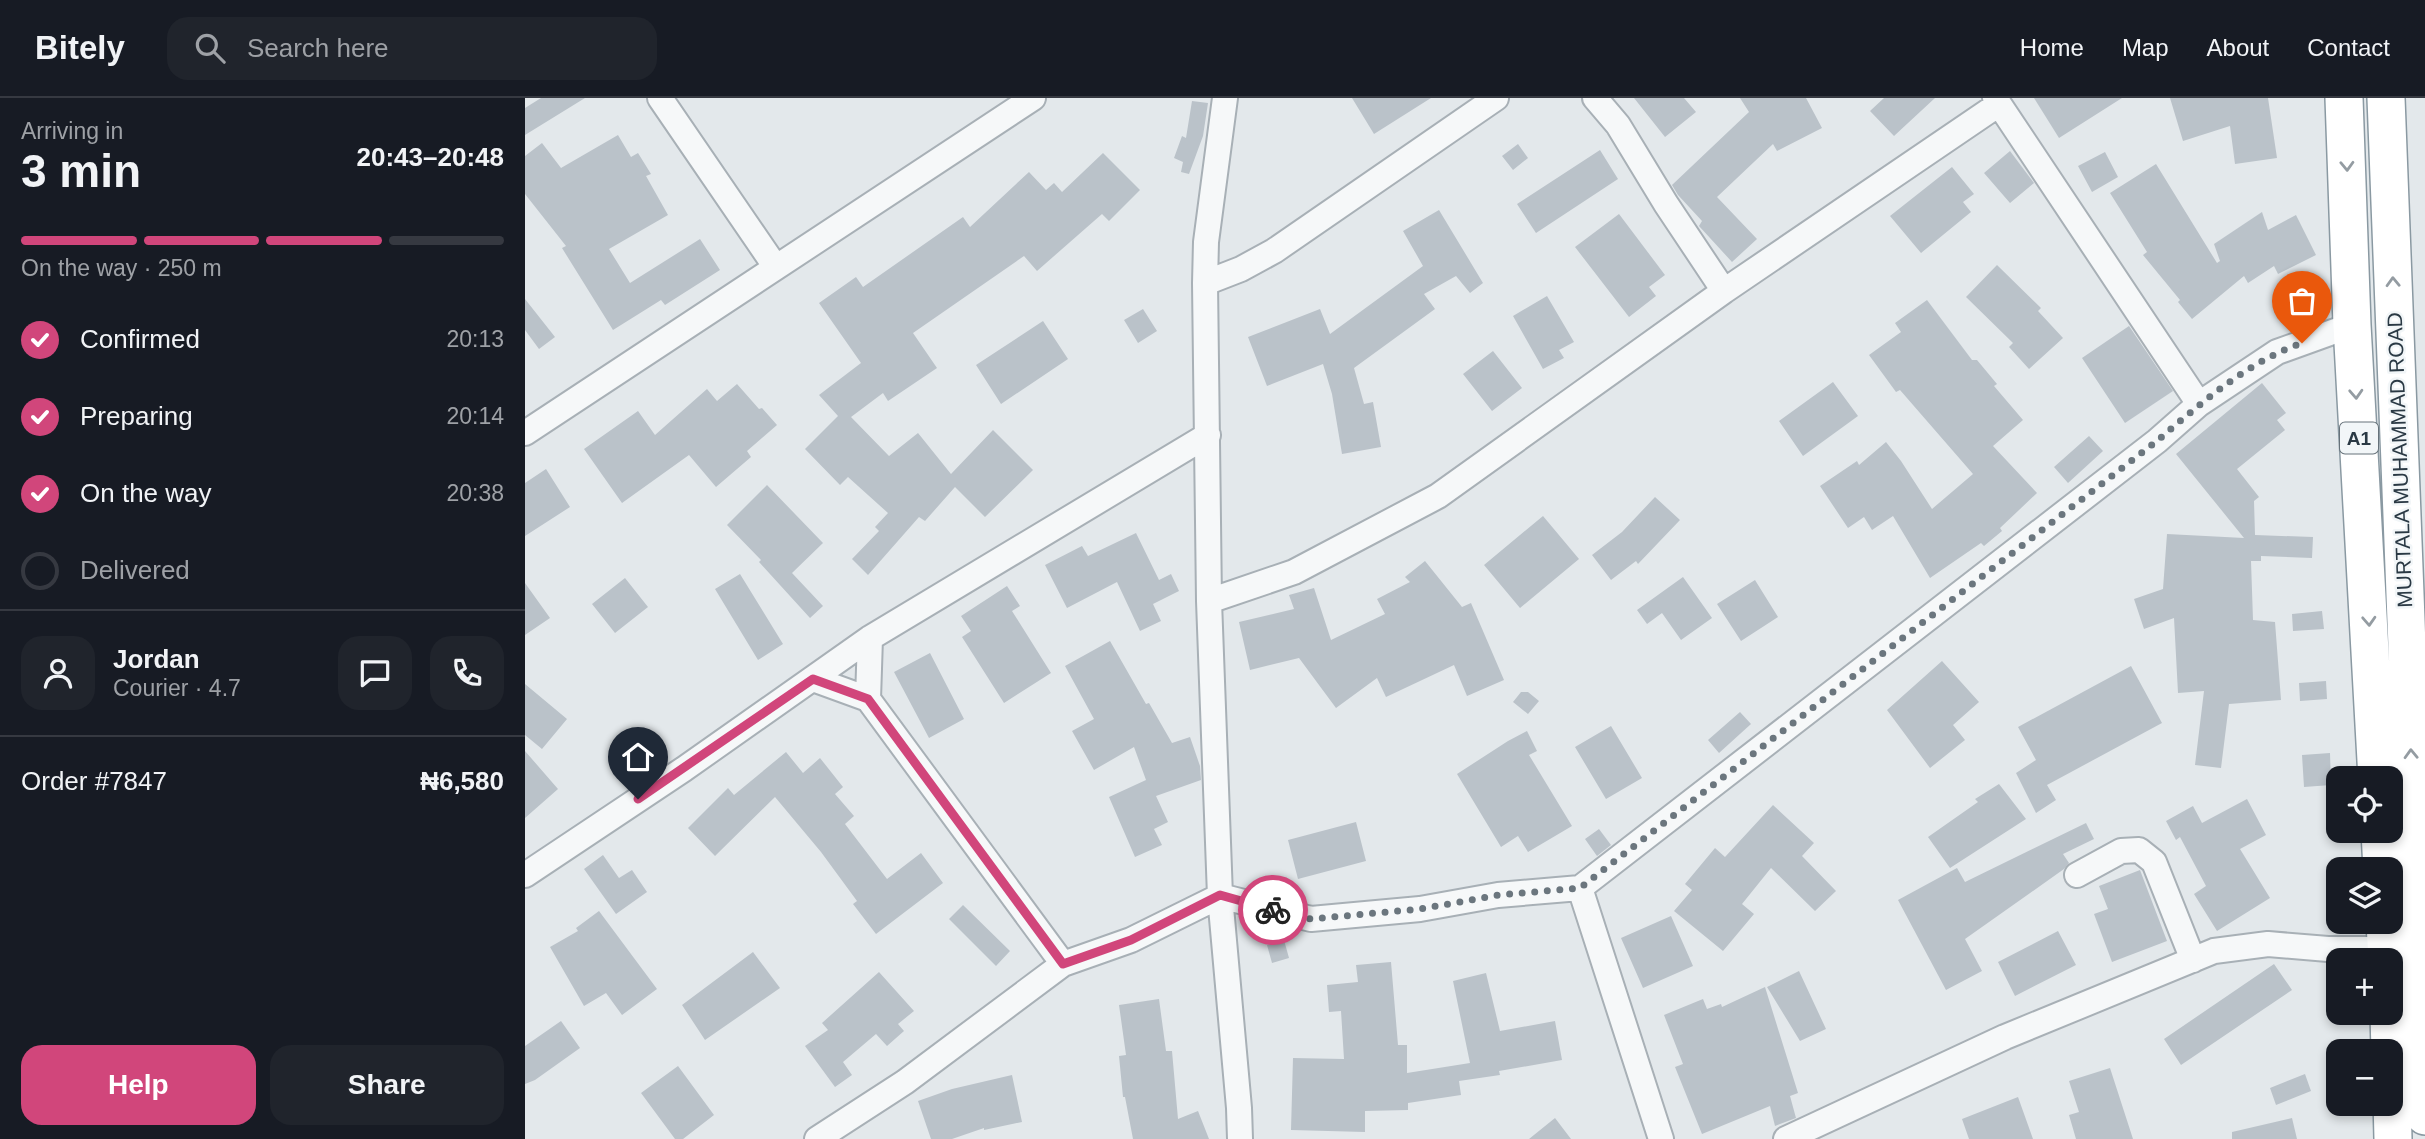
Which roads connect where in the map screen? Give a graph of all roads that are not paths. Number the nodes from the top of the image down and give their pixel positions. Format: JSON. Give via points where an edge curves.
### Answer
{"nodes":[{"id":1,"x":660,"y":98,"type":"edge"},
{"id":2,"x":1033,"y":98,"type":"edge"},
{"id":3,"x":1225,"y":98,"type":"edge"},
{"id":4,"x":1496,"y":98,"type":"edge"},
{"id":5,"x":1595,"y":98,"type":"edge"},
{"id":6,"x":2344,"y":98,"type":"edge"},
{"id":7,"x":2386,"y":98,"type":"edge"},
{"id":8,"x":1997,"y":101,"type":"edge"},
{"id":9,"x":1206,"y":242,"type":"junction"},
{"id":10,"x":775,"y":266,"type":"junction"},
{"id":11,"x":1241,"y":270,"type":"junction"},
{"id":12,"x":1205,"y":283,"type":"junction"},
{"id":13,"x":1724,"y":291,"type":"junction"},
{"id":14,"x":2352,"y":325,"type":"junction"},
{"id":15,"x":2199,"y":404,"type":"junction"},
{"id":16,"x":525,"y":433,"type":"edge"},
{"id":17,"x":1208,"y":435,"type":"junction"},
{"id":18,"x":1209,"y":601,"type":"junction"},
{"id":19,"x":870,"y":638,"type":"junction"},
{"id":20,"x":813,"y":679,"type":"junction"},
{"id":21,"x":868,"y":699,"type":"junction"},
{"id":22,"x":2376,"y":766,"type":"edge"},
{"id":23,"x":2419,"y":796,"type":"edge"},
{"id":24,"x":525,"y":875,"type":"edge"},
{"id":25,"x":2077,"y":875,"type":"dead end"},
{"id":26,"x":1580,"y":888,"type":"junction"},
{"id":27,"x":1220,"y":895,"type":"junction"},
{"id":28,"x":2386,"y":944,"type":"edge"},
{"id":29,"x":2193,"y":960,"type":"junction"},
{"id":30,"x":1063,"y":964,"type":"junction"},
{"id":31,"x":2395,"y":1025,"type":"edge"},
{"id":32,"x":2407,"y":1049,"type":"edge"},
{"id":33,"x":2425,"y":1116,"type":"edge"},
{"id":34,"x":817,"y":1139,"type":"edge"},
{"id":35,"x":1240,"y":1139,"type":"edge"},
{"id":36,"x":1661,"y":1139,"type":"edge"},
{"id":37,"x":1786,"y":1139,"type":"edge"},
{"id":38,"x":2393,"y":1139,"type":"edge"}],
"edges":[{"from":1,"to":10,"type":"street"},
{"from":2,"to":10,"type":"street"},
{"from":3,"to":9,"type":"street"},
{"from":4,"to":11,"type":"street"},
{"from":5,"to":13,"type":"street","via":[[1618,125]]},
{"from":6,"to":14,"type":"highway","name":"MURTALA MUHAMMAD ROAD","number":"A1","one_way":true},
{"from":23,"to":7,"type":"highway","name":"MURTALA MUHAMMAD ROAD","number":"A1","one_way":true},
{"from":8,"to":13,"type":"street"},
{"from":8,"to":15,"type":"street"},
{"from":9,"to":11,"type":"street"},
{"from":9,"to":12,"type":"street"},
{"from":10,"to":16,"type":"street"},
{"from":11,"to":12,"type":"street"},
{"from":12,"to":17,"type":"street"},
{"from":13,"to":18,"type":"street","via":[[1438,496],[1294,572]]},
{"from":14,"to":15,"type":"street","via":[[2277,352]]},
{"from":14,"to":22,"type":"highway","name":"MURTALA MUHAMMAD ROAD","number":"A1","one_way":true},
{"from":15,"to":26,"type":"street"},
{"from":17,"to":18,"type":"street"},
{"from":17,"to":19,"type":"street"},
{"from":18,"to":27,"type":"street"},
{"from":19,"to":20,"type":"street"},
{"from":19,"to":21,"type":"street"},
{"from":20,"to":21,"type":"street"},
{"from":20,"to":24,"type":"street"},
{"from":21,"to":30,"type":"street"},
{"from":23,"to":32,"type":"highway","name":"MURTALA MUHAMMAD ROAD","number":"A1"},
{"from":25,"to":29,"type":"street","via":[[2121,851],[2139,850],[2154,862]]},
{"from":26,"to":27,"type":"street","via":[[1311,919]]},
{"from":26,"to":36,"type":"street"},
{"from":27,"to":30,"type":"street","via":[[1131,940]]},
{"from":27,"to":35,"type":"street"},
{"from":28,"to":29,"type":"street","via":[[2328,950],[2268,944],[2214,951]]},
{"from":29,"to":37,"type":"street","via":[[2005,1037]]},
{"from":30,"to":34,"type":"street","via":[[905,1082]]},
{"from":31,"to":32,"type":"highway","name":"MURTALA MUHAMMAD ROAD","number":"A1"},
{"from":32,"to":33,"type":"highway","name":"MURTALA MUHAMMAD ROAD","number":"A1"},
{"from":32,"to":38,"type":"highway","name":"MURTALA MUHAMMAD ROAD","number":"A1"}]}
